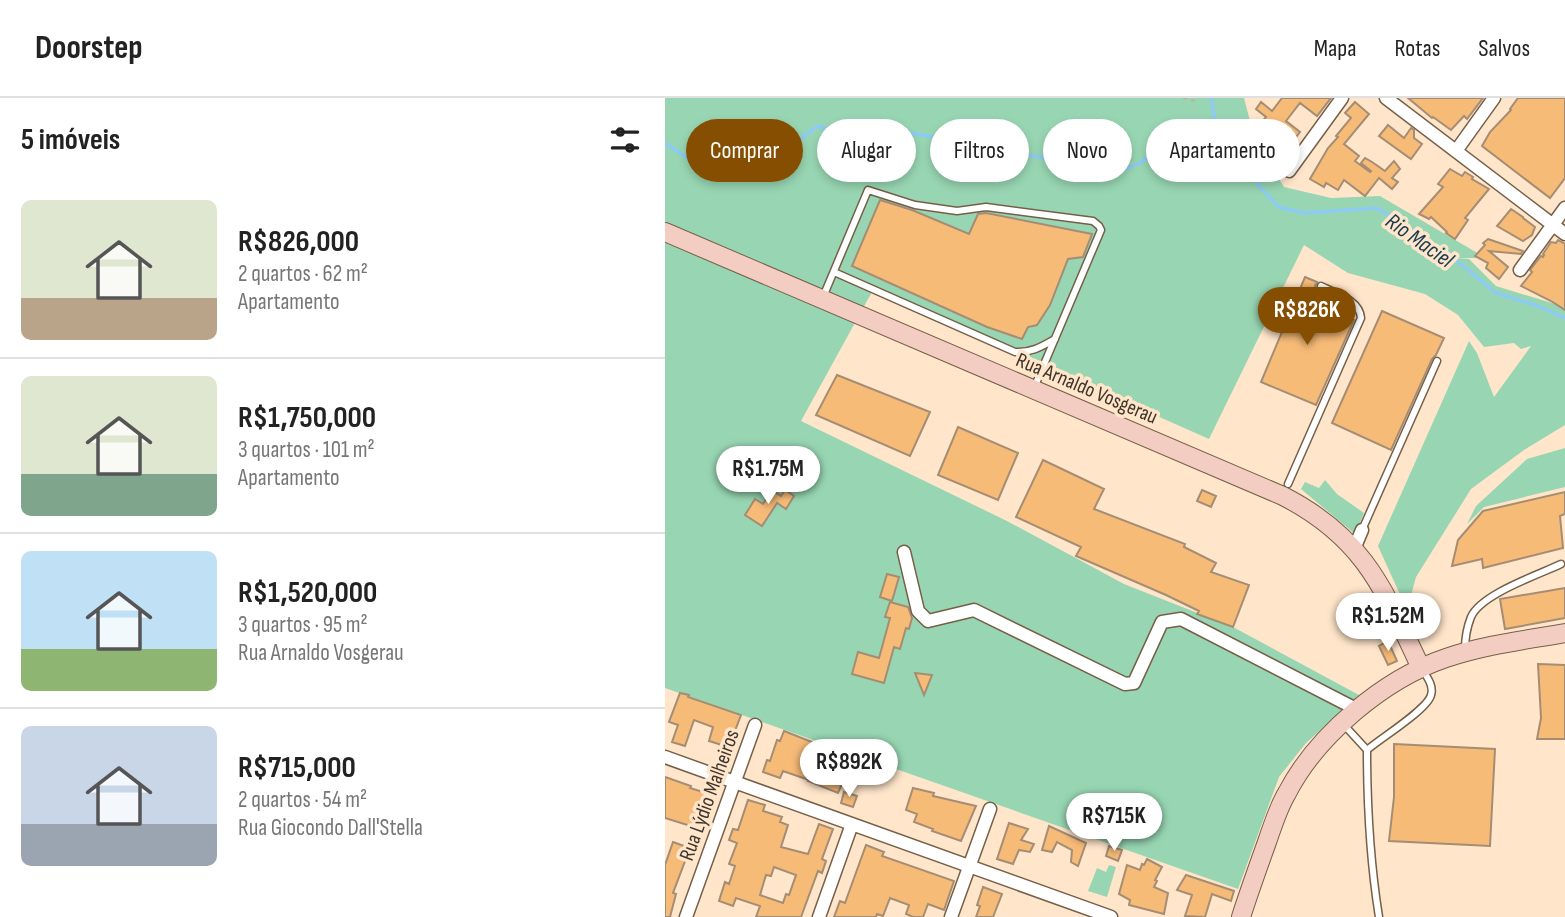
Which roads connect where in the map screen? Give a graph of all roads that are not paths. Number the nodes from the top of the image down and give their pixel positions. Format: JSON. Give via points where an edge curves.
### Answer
{"nodes":[{"id":1,"x":1342,"y":98,"type":"edge"},
{"id":2,"x":1386,"y":98,"type":"edge"},
{"id":3,"x":1494,"y":98,"type":"edge"},
{"id":4,"x":1455,"y":151,"type":"junction"},
{"id":5,"x":1300,"y":156,"type":"edge"},
{"id":6,"x":1565,"y":208,"type":"edge"},
{"id":7,"x":1553,"y":225,"type":"junction"},
{"id":8,"x":665,"y":232,"type":"edge"},
{"id":9,"x":1565,"y":234,"type":"edge"},
{"id":10,"x":1520,"y":270,"type":"dead end"},
{"id":11,"x":834,"y":272,"type":"junction"},
{"id":12,"x":1321,"y":286,"type":"dead end"},
{"id":13,"x":822,"y":299,"type":"junction"},
{"id":14,"x":1055,"y":339,"type":"junction"},
{"id":15,"x":1437,"y":361,"type":"dead end"},
{"id":16,"x":1034,"y":389,"type":"junction"},
{"id":17,"x":1286,"y":490,"type":"junction"},
{"id":18,"x":1363,"y":530,"type":"joint"},
{"id":19,"x":1354,"y":549,"type":"junction"},
{"id":20,"x":904,"y":552,"type":"dead end"},
{"id":21,"x":1561,"y":564,"type":"dead end"},
{"id":22,"x":1565,"y":633,"type":"edge"},
{"id":23,"x":1465,"y":652,"type":"junction"},
{"id":24,"x":1422,"y":668,"type":"junction"},
{"id":25,"x":1358,"y":710,"type":"junction"},
{"id":26,"x":1343,"y":723,"type":"junction"},
{"id":27,"x":755,"y":725,"type":"dead end"},
{"id":28,"x":1367,"y":750,"type":"junction"},
{"id":29,"x":665,"y":757,"type":"edge"},
{"id":30,"x":734,"y":782,"type":"junction"},
{"id":31,"x":990,"y":809,"type":"dead end"},
{"id":32,"x":852,"y":824,"type":"junction"},
{"id":33,"x":969,"y":866,"type":"junction"},
{"id":34,"x":1086,"y":913,"type":"edge"},
{"id":35,"x":686,"y":917,"type":"edge"},
{"id":36,"x":818,"y":917,"type":"edge"},
{"id":37,"x":951,"y":917,"type":"edge"},
{"id":38,"x":1111,"y":917,"type":"edge"},
{"id":39,"x":1241,"y":917,"type":"edge"},
{"id":40,"x":1379,"y":917,"type":"edge"}],
"edges":[{"from":1,"to":5,"type":"street"},
{"from":2,"to":4,"type":"street"},
{"from":3,"to":4,"type":"street"},
{"from":4,"to":7,"type":"street"},
{"from":6,"to":7,"type":"street"},
{"from":7,"to":9,"type":"street"},
{"from":7,"to":10,"type":"street"},
{"from":8,"to":13,"type":"street","name":"Rua Arnaldo Vosgerau"},
{"from":11,"to":13,"type":"lane"},
{"from":11,"to":14,"type":"lane","via":[[1015,352],[1025,353]]},
{"from":11,"to":14,"type":"lane","via":[[868,190],[915,205],[957,211],[986,207],[1093,221],[1101,230]]},
{"from":12,"to":17,"type":"lane","via":[[1355,304],[1361,318]]},
{"from":13,"to":16,"type":"street","name":"Rua Arnaldo Vosgerau"},
{"from":14,"to":16,"type":"lane"},
{"from":15,"to":18,"type":"lane"},
{"from":16,"to":17,"type":"street","name":"Rua Arnaldo Vosgerau"},
{"from":17,"to":19,"type":"street","name":"Rua Arnaldo Vosgerau"},
{"from":18,"to":19,"type":"street"},
{"from":19,"to":24,"type":"street","name":"Rua Arnaldo Vosgerau","via":[[1387,596]]},
{"from":20,"to":25,"type":"street","via":[[918,611],[928,621],[974,610],[1125,684],[1134,683],[1162,622],[1181,620]]},
{"from":21,"to":23,"type":"lane","via":[[1484,601],[1472,615]]},
{"from":22,"to":23,"type":"street"},
{"from":23,"to":24,"type":"street"},
{"from":24,"to":25,"type":"street"},
{"from":24,"to":28,"type":"lane","via":[[1431,699]]},
{"from":25,"to":26,"type":"street"},
{"from":26,"to":28,"type":"lane"},
{"from":26,"to":39,"type":"street","via":[[1311,756],[1285,795]]},
{"from":27,"to":30,"type":"street","name":"Rua Lýdio Malheiros"},
{"from":28,"to":40,"type":"lane","via":[[1370,846]]},
{"from":29,"to":30,"type":"street"},
{"from":30,"to":32,"type":"street"},
{"from":30,"to":35,"type":"street","name":"Rua Lýdio Malheiros"},
{"from":31,"to":33,"type":"street"},
{"from":32,"to":33,"type":"street"},
{"from":32,"to":36,"type":"street"},
{"from":33,"to":34,"type":"street"},
{"from":33,"to":37,"type":"street"},
{"from":34,"to":38,"type":"street"}]}
